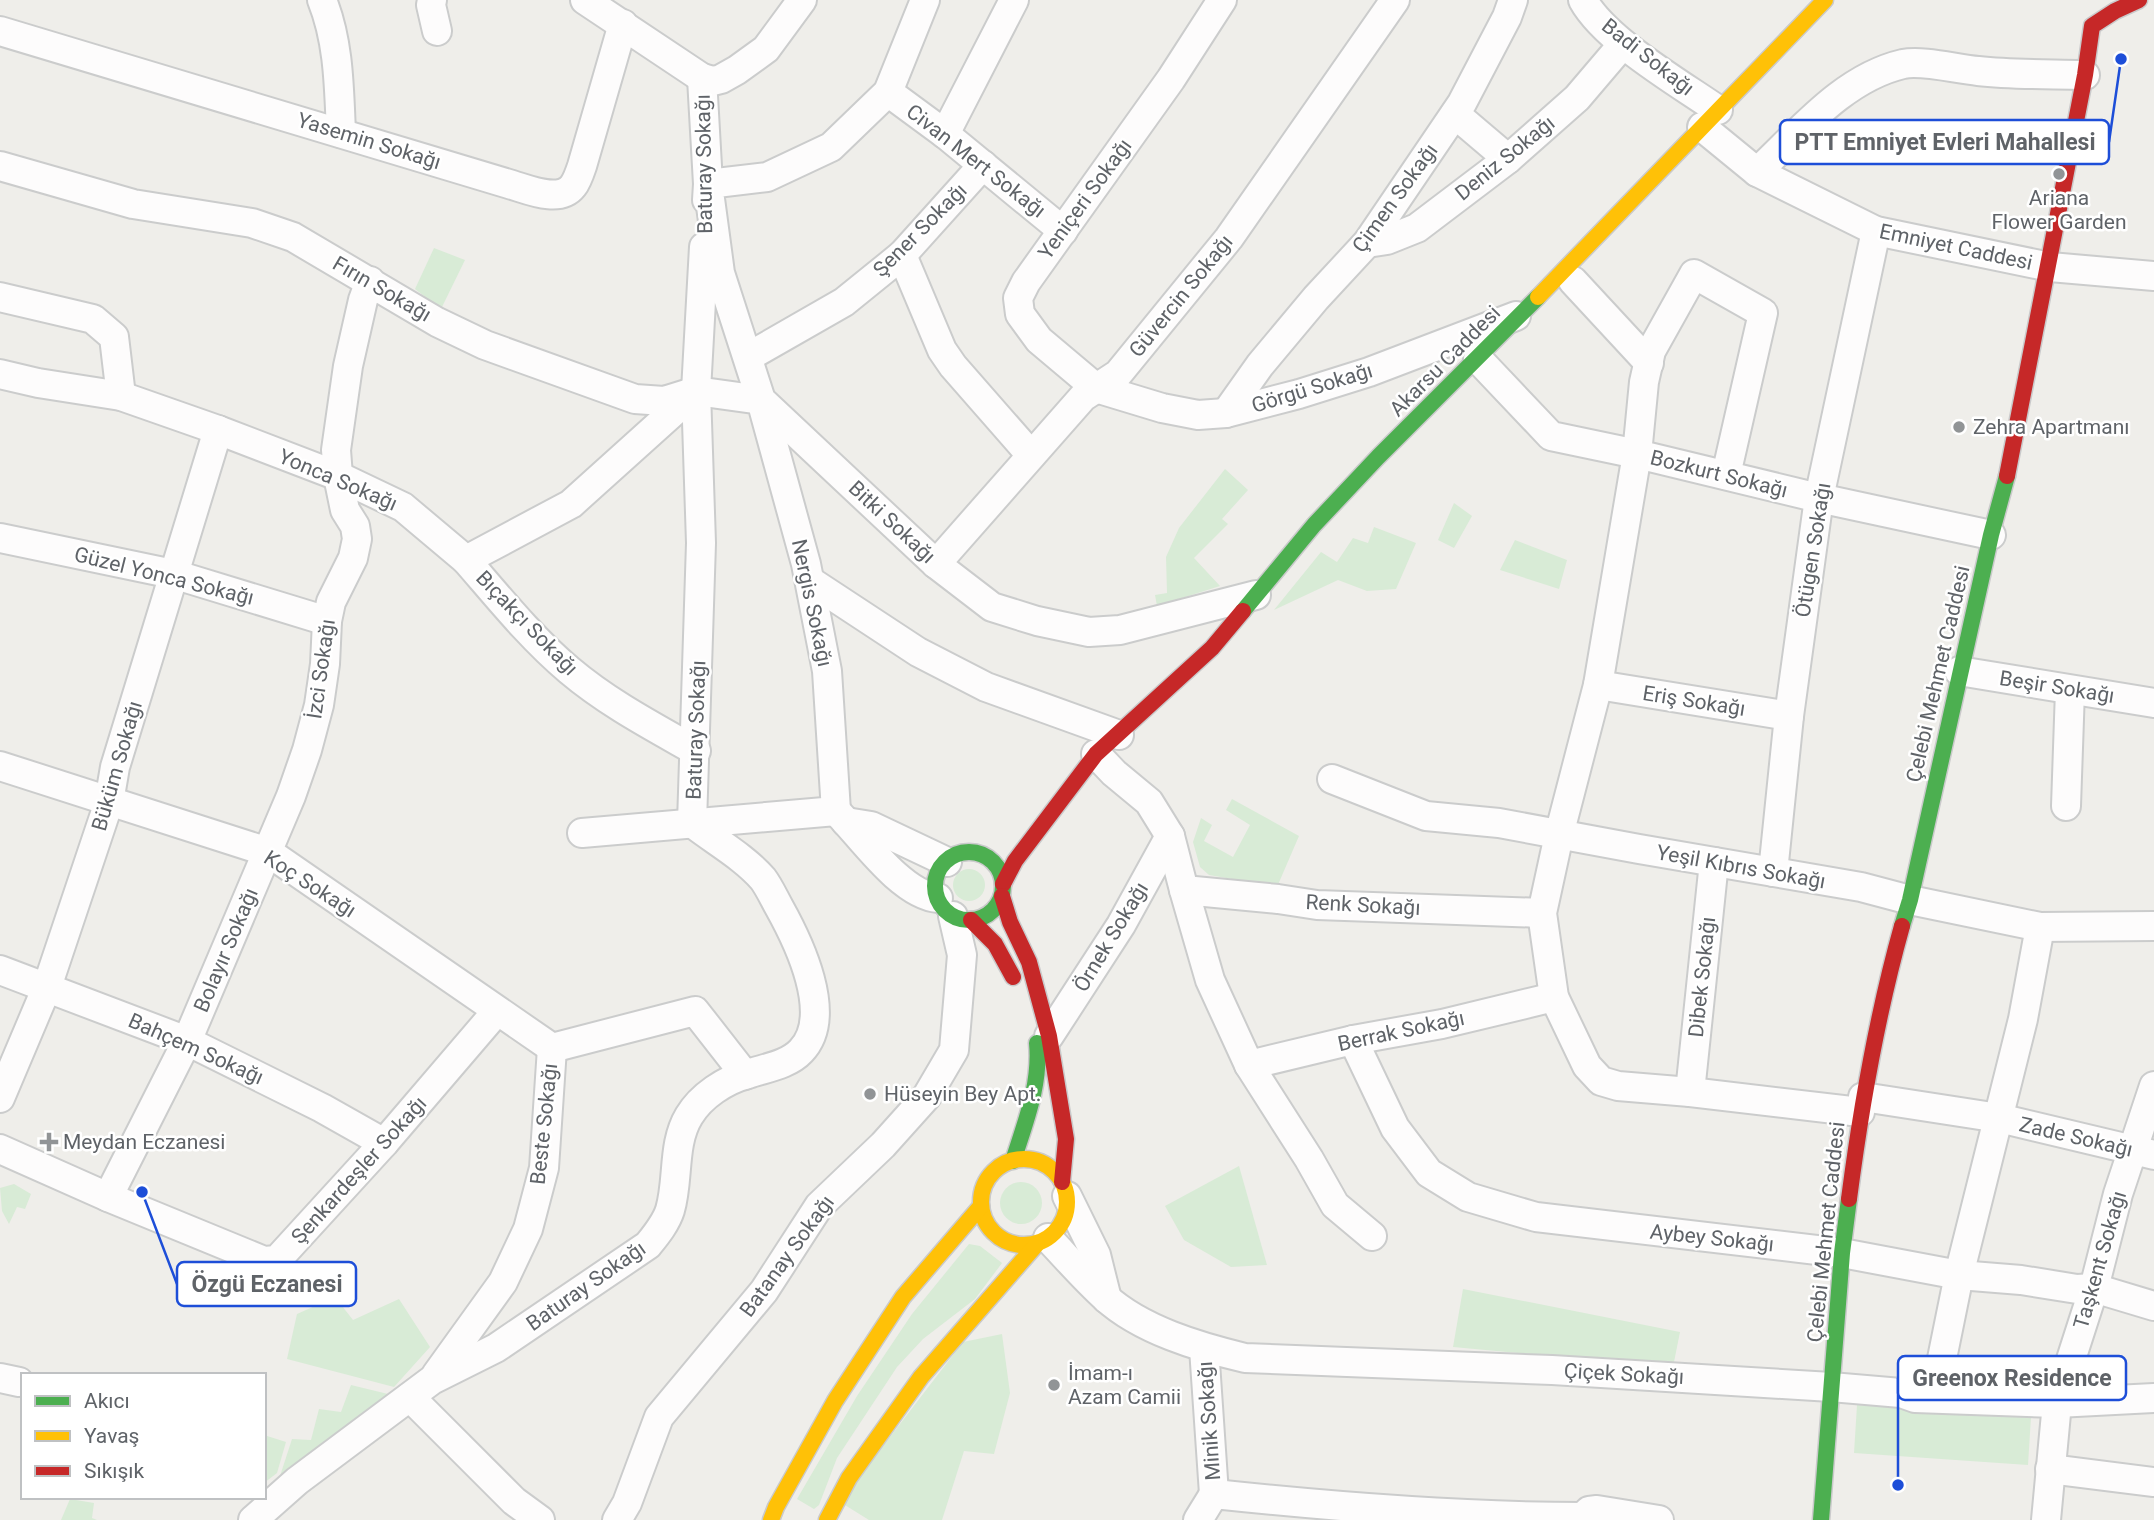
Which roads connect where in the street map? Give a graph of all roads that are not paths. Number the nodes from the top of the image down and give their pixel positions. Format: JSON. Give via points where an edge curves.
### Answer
{"nodes":[{"id":1,"x":322,"y":0,"type":"edge"},
{"id":2,"x":432,"y":0,"type":"edge"},
{"id":3,"x":585,"y":0,"type":"edge"},
{"id":4,"x":802,"y":0,"type":"edge"},
{"id":5,"x":925,"y":0,"type":"edge"},
{"id":6,"x":1014,"y":0,"type":"edge"},
{"id":7,"x":1222,"y":0,"type":"edge"},
{"id":8,"x":1395,"y":0,"type":"edge"},
{"id":9,"x":1513,"y":0,"type":"edge"},
{"id":10,"x":1583,"y":0,"type":"edge"},
{"id":11,"x":1825,"y":0,"type":"edge"},
{"id":12,"x":2139,"y":0,"type":"edge"},
{"id":13,"x":623,"y":24,"type":"junction"},
{"id":14,"x":0,"y":31,"type":"edge"},
{"id":15,"x":437,"y":31,"type":"dead end"},
{"id":16,"x":1623,"y":44,"type":"junction"},
{"id":17,"x":2085,"y":75,"type":"junction"},
{"id":18,"x":702,"y":78,"type":"junction"},
{"id":19,"x":888,"y":92,"type":"junction"},
{"id":20,"x":1455,"y":114,"type":"junction"},
{"id":21,"x":1710,"y":119,"type":"junction"},
{"id":22,"x":341,"y":133,"type":"junction"},
{"id":23,"x":945,"y":134,"type":"junction"},
{"id":24,"x":1508,"y":159,"type":"junction"},
{"id":25,"x":983,"y":165,"type":"junction"},
{"id":26,"x":0,"y":166,"type":"edge"},
{"id":27,"x":1757,"y":172,"type":"junction"},
{"id":28,"x":708,"y":184,"type":"junction"},
{"id":29,"x":1063,"y":231,"type":"junction"},
{"id":30,"x":1876,"y":231,"type":"junction"},
{"id":31,"x":1367,"y":243,"type":"junction"},
{"id":32,"x":902,"y":256,"type":"junction"},
{"id":33,"x":2050,"y":267,"type":"junction"},
{"id":34,"x":2154,"y":276,"type":"edge"},
{"id":35,"x":370,"y":281,"type":"junction"},
{"id":36,"x":1573,"y":281,"type":"dead end"},
{"id":37,"x":0,"y":297,"type":"edge"},
{"id":38,"x":1523,"y":313,"type":"junction"},
{"id":39,"x":748,"y":357,"type":"junction"},
{"id":40,"x":1478,"y":359,"type":"junction"},
{"id":41,"x":1649,"y":363,"type":"junction"},
{"id":42,"x":0,"y":374,"type":"edge"},
{"id":43,"x":1096,"y":388,"type":"junction"},
{"id":44,"x":696,"y":391,"type":"junction"},
{"id":45,"x":121,"y":396,"type":"junction"},
{"id":46,"x":761,"y":400,"type":"junction"},
{"id":47,"x":1226,"y":412,"type":"junction"},
{"id":48,"x":218,"y":430,"type":"junction"},
{"id":49,"x":1637,"y":454,"type":"junction"},
{"id":50,"x":1031,"y":455,"type":"junction"},
{"id":51,"x":1727,"y":475,"type":"junction"},
{"id":52,"x":338,"y":476,"type":"junction"},
{"id":53,"x":1819,"y":498,"type":"junction"},
{"id":54,"x":1991,"y":535,"type":"junction"},
{"id":55,"x":0,"y":538,"type":"edge"},
{"id":56,"x":467,"y":560,"type":"junction"},
{"id":57,"x":936,"y":564,"type":"junction"},
{"id":58,"x":173,"y":574,"type":"junction"},
{"id":59,"x":810,"y":581,"type":"junction"},
{"id":60,"x":1256,"y":595,"type":"junction"},
{"id":61,"x":327,"y":621,"type":"junction"},
{"id":62,"x":1959,"y":671,"type":"junction"},
{"id":63,"x":1598,"y":685,"type":"junction"},
{"id":64,"x":2070,"y":691,"type":"junction"},
{"id":65,"x":2154,"y":702,"type":"edge"},
{"id":66,"x":1789,"y":716,"type":"junction"},
{"id":67,"x":1119,"y":735,"type":"junction"},
{"id":68,"x":696,"y":751,"type":"junction"},
{"id":69,"x":1096,"y":754,"type":"junction"},
{"id":70,"x":0,"y":766,"type":"edge"},
{"id":71,"x":1332,"y":779,"type":"dead end"},
{"id":72,"x":1056,"y":780,"type":"dead end"},
{"id":73,"x":109,"y":802,"type":"junction"},
{"id":74,"x":2066,"y":806,"type":"dead end"},
{"id":75,"x":841,"y":816,"type":"junction"},
{"id":76,"x":692,"y":823,"type":"junction"},
{"id":77,"x":582,"y":833,"type":"dead end"},
{"id":78,"x":1559,"y":835,"type":"junction"},
{"id":79,"x":1170,"y":836,"type":"junction"},
{"id":80,"x":992,"y":842,"type":"dead end"},
{"id":81,"x":268,"y":852,"type":"junction"},
{"id":82,"x":959,"y":857,"type":"junction"},
{"id":83,"x":1714,"y":862,"type":"junction"},
{"id":84,"x":1773,"y":872,"type":"junction"},
{"id":85,"x":1003,"y":890,"type":"junction"},
{"id":86,"x":1184,"y":890,"type":"junction"},
{"id":87,"x":1910,"y":900,"type":"junction"},
{"id":88,"x":954,"y":912,"type":"junction"},
{"id":89,"x":1542,"y":913,"type":"junction"},
{"id":90,"x":2154,"y":926,"type":"edge"},
{"id":91,"x":2040,"y":927,"type":"junction"},
{"id":92,"x":0,"y":970,"type":"edge"},
{"id":93,"x":47,"y":986,"type":"junction"},
{"id":94,"x":1554,"y":997,"type":"junction"},
{"id":95,"x":497,"y":1011,"type":"junction"},
{"id":96,"x":1049,"y":1036,"type":"junction"},
{"id":97,"x":1353,"y":1040,"type":"junction"},
{"id":98,"x":187,"y":1041,"type":"junction"},
{"id":99,"x":552,"y":1048,"type":"junction"},
{"id":100,"x":1249,"y":1065,"type":"junction"},
{"id":101,"x":745,"y":1074,"type":"junction"},
{"id":102,"x":2154,"y":1086,"type":"edge"},
{"id":103,"x":1690,"y":1092,"type":"junction"},
{"id":104,"x":0,"y":1098,"type":"edge"},
{"id":105,"x":1862,"y":1104,"type":"junction"},
{"id":106,"x":1999,"y":1118,"type":"junction"},
{"id":107,"x":384,"y":1143,"type":"junction"},
{"id":108,"x":0,"y":1149,"type":"edge"},
{"id":109,"x":2144,"y":1153,"type":"edge"},
{"id":110,"x":1013,"y":1161,"type":"junction"},
{"id":111,"x":1064,"y":1189,"type":"junction"},
{"id":112,"x":108,"y":1197,"type":"junction"},
{"id":113,"x":981,"y":1206,"type":"junction"},
{"id":114,"x":1372,"y":1236,"type":"dead end"},
{"id":115,"x":1042,"y":1241,"type":"junction"},
{"id":116,"x":1842,"y":1253,"type":"junction"},
{"id":117,"x":1959,"y":1275,"type":"junction"},
{"id":118,"x":2094,"y":1288,"type":"junction"},
{"id":119,"x":1107,"y":1299,"type":"junction"},
{"id":120,"x":2154,"y":1306,"type":"edge"},
{"id":121,"x":1204,"y":1348,"type":"junction"},
{"id":122,"x":1831,"y":1387,"type":"junction"},
{"id":123,"x":421,"y":1389,"type":"junction"},
{"id":124,"x":1934,"y":1398,"type":"junction"},
{"id":125,"x":2154,"y":1398,"type":"edge"},
{"id":126,"x":2057,"y":1403,"type":"junction"},
{"id":127,"x":2050,"y":1469,"type":"junction"},
{"id":128,"x":2154,"y":1482,"type":"edge"},
{"id":129,"x":1214,"y":1494,"type":"junction"},
{"id":130,"x":778,"y":1513,"type":"edge"},
{"id":131,"x":1489,"y":1518,"type":"edge"},
{"id":132,"x":253,"y":1520,"type":"edge"},
{"id":133,"x":540,"y":1520,"type":"edge"},
{"id":134,"x":617,"y":1520,"type":"edge"},
{"id":135,"x":827,"y":1520,"type":"edge"},
{"id":136,"x":1198,"y":1520,"type":"edge"},
{"id":137,"x":1659,"y":1520,"type":"edge"},
{"id":138,"x":1821,"y":1520,"type":"edge"},
{"id":139,"x":2046,"y":1520,"type":"edge"}],
"edges":[{"from":1,"to":22,"type":"street","via":[[335,47]]},
{"from":2,"to":15,"type":"street"},
{"from":3,"to":13,"type":"street"},
{"from":4,"to":18,"type":"street","name":"Baturay Sokağı","via":[[766,49],[721,79]]},
{"from":5,"to":19,"type":"street"},
{"from":6,"to":23,"type":"street"},
{"from":7,"to":29,"type":"street","name":"Yeniçeri Sokağı"},
{"from":8,"to":43,"type":"street","name":"Güvercin Sokağı","via":[[1228,238],[1118,374]]},
{"from":9,"to":20,"type":"street","name":"Çimen Sokağı"},
{"from":10,"to":16,"type":"street","name":"Badi Sokağı"},
{"from":11,"to":21,"type":"main road","name":"Akarsu Caddesi"},
{"from":12,"to":17,"type":"main road","name":"Çelebi Mehmet Caddesi","via":[[2092,26]]},
{"from":13,"to":18,"type":"street"},
{"from":13,"to":22,"type":"street","name":"Yasemin Sokağı","via":[[582,166],[565,194],[509,184]]},
{"from":14,"to":22,"type":"street","name":"Yasemin Sokağı"},
{"from":16,"to":21,"type":"street","name":"Badi Sokağı"},
{"from":16,"to":24,"type":"street","name":"Deniz Sokağı","via":[[1577,98]]},
{"from":17,"to":27,"type":"street","via":[[1905,64],[1838,96]]},
{"from":17,"to":33,"type":"main road","name":"Çelebi Mehmet Caddesi"},
{"from":18,"to":28,"type":"street","name":"Baturay Sokağı"},
{"from":19,"to":23,"type":"street","name":"Civan Mert Sokağı"},
{"from":19,"to":28,"type":"street","via":[[831,147],[767,177]]},
{"from":20,"to":24,"type":"street"},
{"from":20,"to":31,"type":"street","name":"Çimen Sokağı"},
{"from":21,"to":27,"type":"street","name":"Emniyet Caddesi"},
{"from":21,"to":38,"type":"main road","name":"Akarsu Caddesi"},
{"from":23,"to":25,"type":"street","name":"Civan Mert Sokağı"},
{"from":24,"to":31,"type":"street","name":"Deniz Sokağı","via":[[1417,228]]},
{"from":25,"to":29,"type":"street","name":"Civan Mert Sokağı"},
{"from":25,"to":32,"type":"street","name":"Şener Sokağı"},
{"from":26,"to":35,"type":"street","name":"Fırın Sokağı","via":[[133,204],[252,223],[293,237]]},
{"from":27,"to":30,"type":"street","name":"Emniyet Caddesi"},
{"from":28,"to":39,"type":"street","via":[[720,273]]},
{"from":28,"to":44,"type":"street","name":"Baturay Sokağı"},
{"from":29,"to":43,"type":"street","name":"Yeniçeri Sokağı","via":[[1026,282],[1018,298],[1020,314],[1039,340]]},
{"from":30,"to":33,"type":"street","name":"Emniyet Caddesi"},
{"from":30,"to":53,"type":"street","name":"Ötügen Sokağı"},
{"from":31,"to":47,"type":"street","name":"Çimen Sokağı","via":[[1308,307]]},
{"from":32,"to":39,"type":"street","name":"Şener Sokağı","via":[[844,302]]},
{"from":32,"to":50,"type":"street","via":[[942,350]]},
{"from":33,"to":34,"type":"street","name":"Emniyet Caddesi"},
{"from":33,"to":54,"type":"main road","name":"Çelebi Mehmet Caddesi","via":[[2012,458]]},
{"from":35,"to":44,"type":"street","name":"Fırın Sokağı","via":[[485,345],[635,398],[664,401]]},
{"from":35,"to":52,"type":"street","name":"İzci Sokağı","via":[[348,366],[336,450]]},
{"from":36,"to":41,"type":"street"},
{"from":37,"to":45,"type":"street","via":[[93,320],[114,337]]},
{"from":38,"to":40,"type":"main road","name":"Akarsu Caddesi"},
{"from":38,"to":47,"type":"street","name":"Görgü Sokağı","via":[[1369,372]]},
{"from":39,"to":46,"type":"street"},
{"from":40,"to":49,"type":"street","name":"Bozkurt Sokağı","via":[[1551,436]]},
{"from":40,"to":60,"type":"main road","name":"Akarsu Caddesi","via":[[1314,525]]},
{"from":41,"to":49,"type":"street"},
{"from":41,"to":51,"type":"street","via":[[1651,351],[1694,274],[1763,313]]},
{"from":42,"to":45,"type":"street","name":"Yonca Sokağı"},
{"from":43,"to":47,"type":"street","name":"Görgü Sokağı","via":[[1198,415]]},
{"from":43,"to":50,"type":"street","name":"Güvercin Sokağı"},
{"from":44,"to":46,"type":"street","name":"Fırın Sokağı"},
{"from":44,"to":56,"type":"street","via":[[571,504]]},
{"from":44,"to":68,"type":"street","name":"Baturay Sokağı","via":[[701,543]]},
{"from":45,"to":48,"type":"street","name":"Yonca Sokağı"},
{"from":46,"to":57,"type":"street","name":"Bitki Sokağı"},
{"from":46,"to":59,"type":"street","name":"Nergis Sokağı"},
{"from":48,"to":52,"type":"street","name":"Yonca Sokağı"},
{"from":48,"to":58,"type":"street","name":"Büküm Sokağı"},
{"from":49,"to":51,"type":"street","name":"Bozkurt Sokağı"},
{"from":49,"to":63,"type":"street"},
{"from":50,"to":57,"type":"street","name":"Güvercin Sokağı"},
{"from":51,"to":53,"type":"street","name":"Bozkurt Sokağı"},
{"from":52,"to":56,"type":"street","name":"Yonca Sokağı","via":[[403,507]]},
{"from":52,"to":61,"type":"street","name":"İzci Sokağı","via":[[357,539]]},
{"from":53,"to":54,"type":"street","name":"Bozkurt Sokağı"},
{"from":53,"to":66,"type":"street","name":"Ötügen Sokağı"},
{"from":54,"to":62,"type":"main road","name":"Çelebi Mehmet Caddesi"},
{"from":55,"to":58,"type":"street","name":"Güzel Yonca Sokağı"},
{"from":56,"to":68,"type":"street","name":"Bıçakçı Sokağı","via":[[569,670],[621,709]]},
{"from":57,"to":60,"type":"street","name":"Bitki Sokağı","via":[[992,607],[1089,632],[1120,630]]},
{"from":58,"to":61,"type":"street","name":"Güzel Yonca Sokağı"},
{"from":58,"to":73,"type":"street","name":"Büküm Sokağı","via":[[115,767]]},
{"from":59,"to":67,"type":"street","via":[[918,652],[986,687]]},
{"from":59,"to":75,"type":"street","name":"Nergis Sokağı","via":[[827,671]]},
{"from":60,"to":67,"type":"main road","name":"Akarsu Caddesi","via":[[1212,648]]},
{"from":61,"to":81,"type":"street","name":"İzci Sokağı","via":[[318,705],[299,773]]},
{"from":62,"to":64,"type":"street","name":"Beşir Sokağı"},
{"from":62,"to":87,"type":"main road","name":"Çelebi Mehmet Caddesi"},
{"from":63,"to":66,"type":"street","name":"Eriş Sokağı"},
{"from":63,"to":78,"type":"street"},
{"from":64,"to":65,"type":"street","name":"Beşir Sokağı"},
{"from":64,"to":74,"type":"street"},
{"from":66,"to":84,"type":"street","name":"Ötügen Sokağı"},
{"from":67,"to":69,"type":"main road","name":"Akarsu Caddesi"},
{"from":68,"to":76,"type":"street","name":"Baturay Sokağı"},
{"from":69,"to":72,"type":"main road","name":"Akarsu Caddesi","via":[[1078,760]]},
{"from":69,"to":79,"type":"street","via":[[1149,802]]},
{"from":69,"to":85,"type":"main road","name":"Akarsu Caddesi","via":[[1015,861]]},
{"from":70,"to":73,"type":"street","name":"Koç Sokağı"},
{"from":71,"to":78,"type":"street","name":"Yeşil Kıbrıs Sokağı","via":[[1426,816]]},
{"from":73,"to":81,"type":"street","name":"Koç Sokağı"},
{"from":73,"to":93,"type":"street","name":"Büküm Sokağı"},
{"from":75,"to":76,"type":"street"},
{"from":75,"to":82,"type":"street"},
{"from":75,"to":88,"type":"street","via":[[916,892]]},
{"from":76,"to":77,"type":"street"},
{"from":76,"to":101,"type":"street","name":"Baturay Sokağı","via":[[764,880],[794,935],[811,980],[815,1009],[811,1035],[802,1051]]},
{"from":78,"to":83,"type":"street","name":"Yeşil Kıbrıs Sokağı"},
{"from":78,"to":89,"type":"street"},
{"from":79,"to":86,"type":"street"},
{"from":79,"to":96,"type":"street","name":"Örnek Sokağı","via":[[1121,925]]},
{"from":80,"to":82,"type":"main road"},
{"from":81,"to":95,"type":"street","name":"Koç Sokağı"},
{"from":81,"to":98,"type":"street","name":"Bolayır Sokağı"},
{"from":82,"to":85,"type":"main road","via":[[980,854],[992,861]]},
{"from":82,"to":88,"type":"main road","via":[[940,870],[936,881]]},
{"from":83,"to":84,"type":"street","name":"Yeşil Kıbrıs Sokağı"},
{"from":83,"to":103,"type":"street","name":"Dibek Sokağı"},
{"from":84,"to":87,"type":"street","name":"Yeşil Kıbrıs Sokağı"},
{"from":85,"to":88,"type":"main road","via":[[987,916]]},
{"from":85,"to":96,"type":"main road"},
{"from":86,"to":89,"type":"street","name":"Renk Sokağı","via":[[1317,905]]},
{"from":86,"to":100,"type":"street","via":[[1210,980]]},
{"from":87,"to":91,"type":"street","name":"Yeşil Kıbrıs Sokağı"},
{"from":87,"to":105,"type":"main road","name":"Çelebi Mehmet Caddesi","via":[[1890,969]]},
{"from":88,"to":110,"type":"main road","via":[[995,944],[1034,1030],[1039,1054],[1033,1095]]},
{"from":88,"to":134,"type":"street","name":"Batanay Sokağı","via":[[962,954],[954,1050],[927,1096],[819,1206],[764,1291],[659,1417]]},
{"from":89,"to":94,"type":"street"},
{"from":90,"to":91,"type":"street","name":"Yeşil Kıbrıs Sokağı"},
{"from":91,"to":106,"type":"street"},
{"from":92,"to":93,"type":"street","name":"Bahçem Sokağı"},
{"from":93,"to":98,"type":"street","name":"Bahçem Sokağı"},
{"from":93,"to":104,"type":"street","name":"Büküm Sokağı"},
{"from":94,"to":97,"type":"street","name":"Berrak Sokağı"},
{"from":94,"to":103,"type":"street","name":"Zade Sokağı","via":[[1587,1066],[1601,1081]]},
{"from":95,"to":99,"type":"street","name":"Koç Sokağı"},
{"from":95,"to":107,"type":"street","name":"Şenkardeşler Sokağı"},
{"from":96,"to":111,"type":"main road","via":[[1066,1139]]},
{"from":97,"to":100,"type":"street","name":"Berrak Sokağı"},
{"from":97,"to":116,"type":"street","name":"Aybey Sokağı","via":[[1395,1128],[1429,1173],[1468,1197],[1536,1217]]},
{"from":98,"to":107,"type":"street","name":"Bahçem Sokağı"},
{"from":98,"to":112,"type":"street","name":"Bolayır Sokağı"},
{"from":99,"to":101,"type":"street","via":[[695,1011]]},
{"from":99,"to":123,"type":"street","name":"Beste Sokağı","via":[[544,1168],[528,1229],[503,1282]]},
{"from":100,"to":114,"type":"street","via":[[1335,1205]]},
{"from":101,"to":123,"type":"street","name":"Baturay Sokağı","via":[[706,1096],[689,1116],[670,1210],[648,1245],[496,1348]]},
{"from":102,"to":109,"type":"street","name":"Taşkent Sokağı"},
{"from":103,"to":105,"type":"street","name":"Zade Sokağı"},
{"from":105,"to":106,"type":"street","name":"Zade Sokağı"},
{"from":105,"to":116,"type":"main road","name":"Çelebi Mehmet Caddesi"},
{"from":106,"to":109,"type":"street","name":"Zade Sokağı"},
{"from":106,"to":117,"type":"street"},
{"from":107,"to":112,"type":"street","name":"Şenkardeşler Sokağı","via":[[277,1260],[264,1261]]},
{"from":108,"to":112,"type":"street","name":"Şenkardeşler Sokağı"},
{"from":109,"to":118,"type":"street","name":"Taşkent Sokağı","via":[[2118,1194]]},
{"from":110,"to":111,"type":"main road","via":[[1041,1163],[1054,1171]]},
{"from":110,"to":113,"type":"main road","via":[[992,1173]]},
{"from":111,"to":115,"type":"main road","via":[[1067,1208],[1063,1220]]},
{"from":111,"to":119,"type":"street","via":[[1096,1255]]},
{"from":113,"to":115,"type":"main road","via":[[984,1219],[1000,1238],[1024,1245]]},
{"from":113,"to":130,"type":"main road","via":[[903,1297],[835,1401]]},
{"from":115,"to":119,"type":"street","name":"Çiçek Sokağı"},
{"from":115,"to":135,"type":"main road","via":[[920,1379],[850,1476]]},
{"from":116,"to":117,"type":"street","name":"Aybey Sokağı"},
{"from":116,"to":122,"type":"main road","name":"Çelebi Mehmet Caddesi"},
{"from":117,"to":118,"type":"street","name":"Aybey Sokağı"},
{"from":117,"to":124,"type":"street"},
{"from":118,"to":120,"type":"street","name":"Aybey Sokağı"},
{"from":118,"to":126,"type":"street","name":"Taşkent Sokağı"},
{"from":119,"to":121,"type":"street","name":"Çiçek Sokağı","via":[[1138,1321]]},
{"from":121,"to":122,"type":"street","name":"Çiçek Sokağı","via":[[1245,1358]]},
{"from":121,"to":129,"type":"street","name":"Minik Sokağı"},
{"from":122,"to":124,"type":"street","name":"Çiçek Sokağı"},
{"from":122,"to":138,"type":"main road","name":"Çelebi Mehmet Caddesi"},
{"from":123,"to":132,"type":"street","name":"Baturay Sokağı","via":[[297,1481]]},
{"from":123,"to":133,"type":"street","via":[[514,1501]]},
{"from":124,"to":126,"type":"street","name":"Çiçek Sokağı"},
{"from":125,"to":126,"type":"street","name":"Çiçek Sokağı"},
{"from":126,"to":127,"type":"street","name":"Taşkent Sokağı"},
{"from":127,"to":128,"type":"street"},
{"from":127,"to":139,"type":"street","name":"Taşkent Sokağı"},
{"from":129,"to":131,"type":"street"},
{"from":129,"to":136,"type":"street"},
{"from":131,"to":137,"type":"street","via":[[1583,1517],[1597,1510]]}]}
